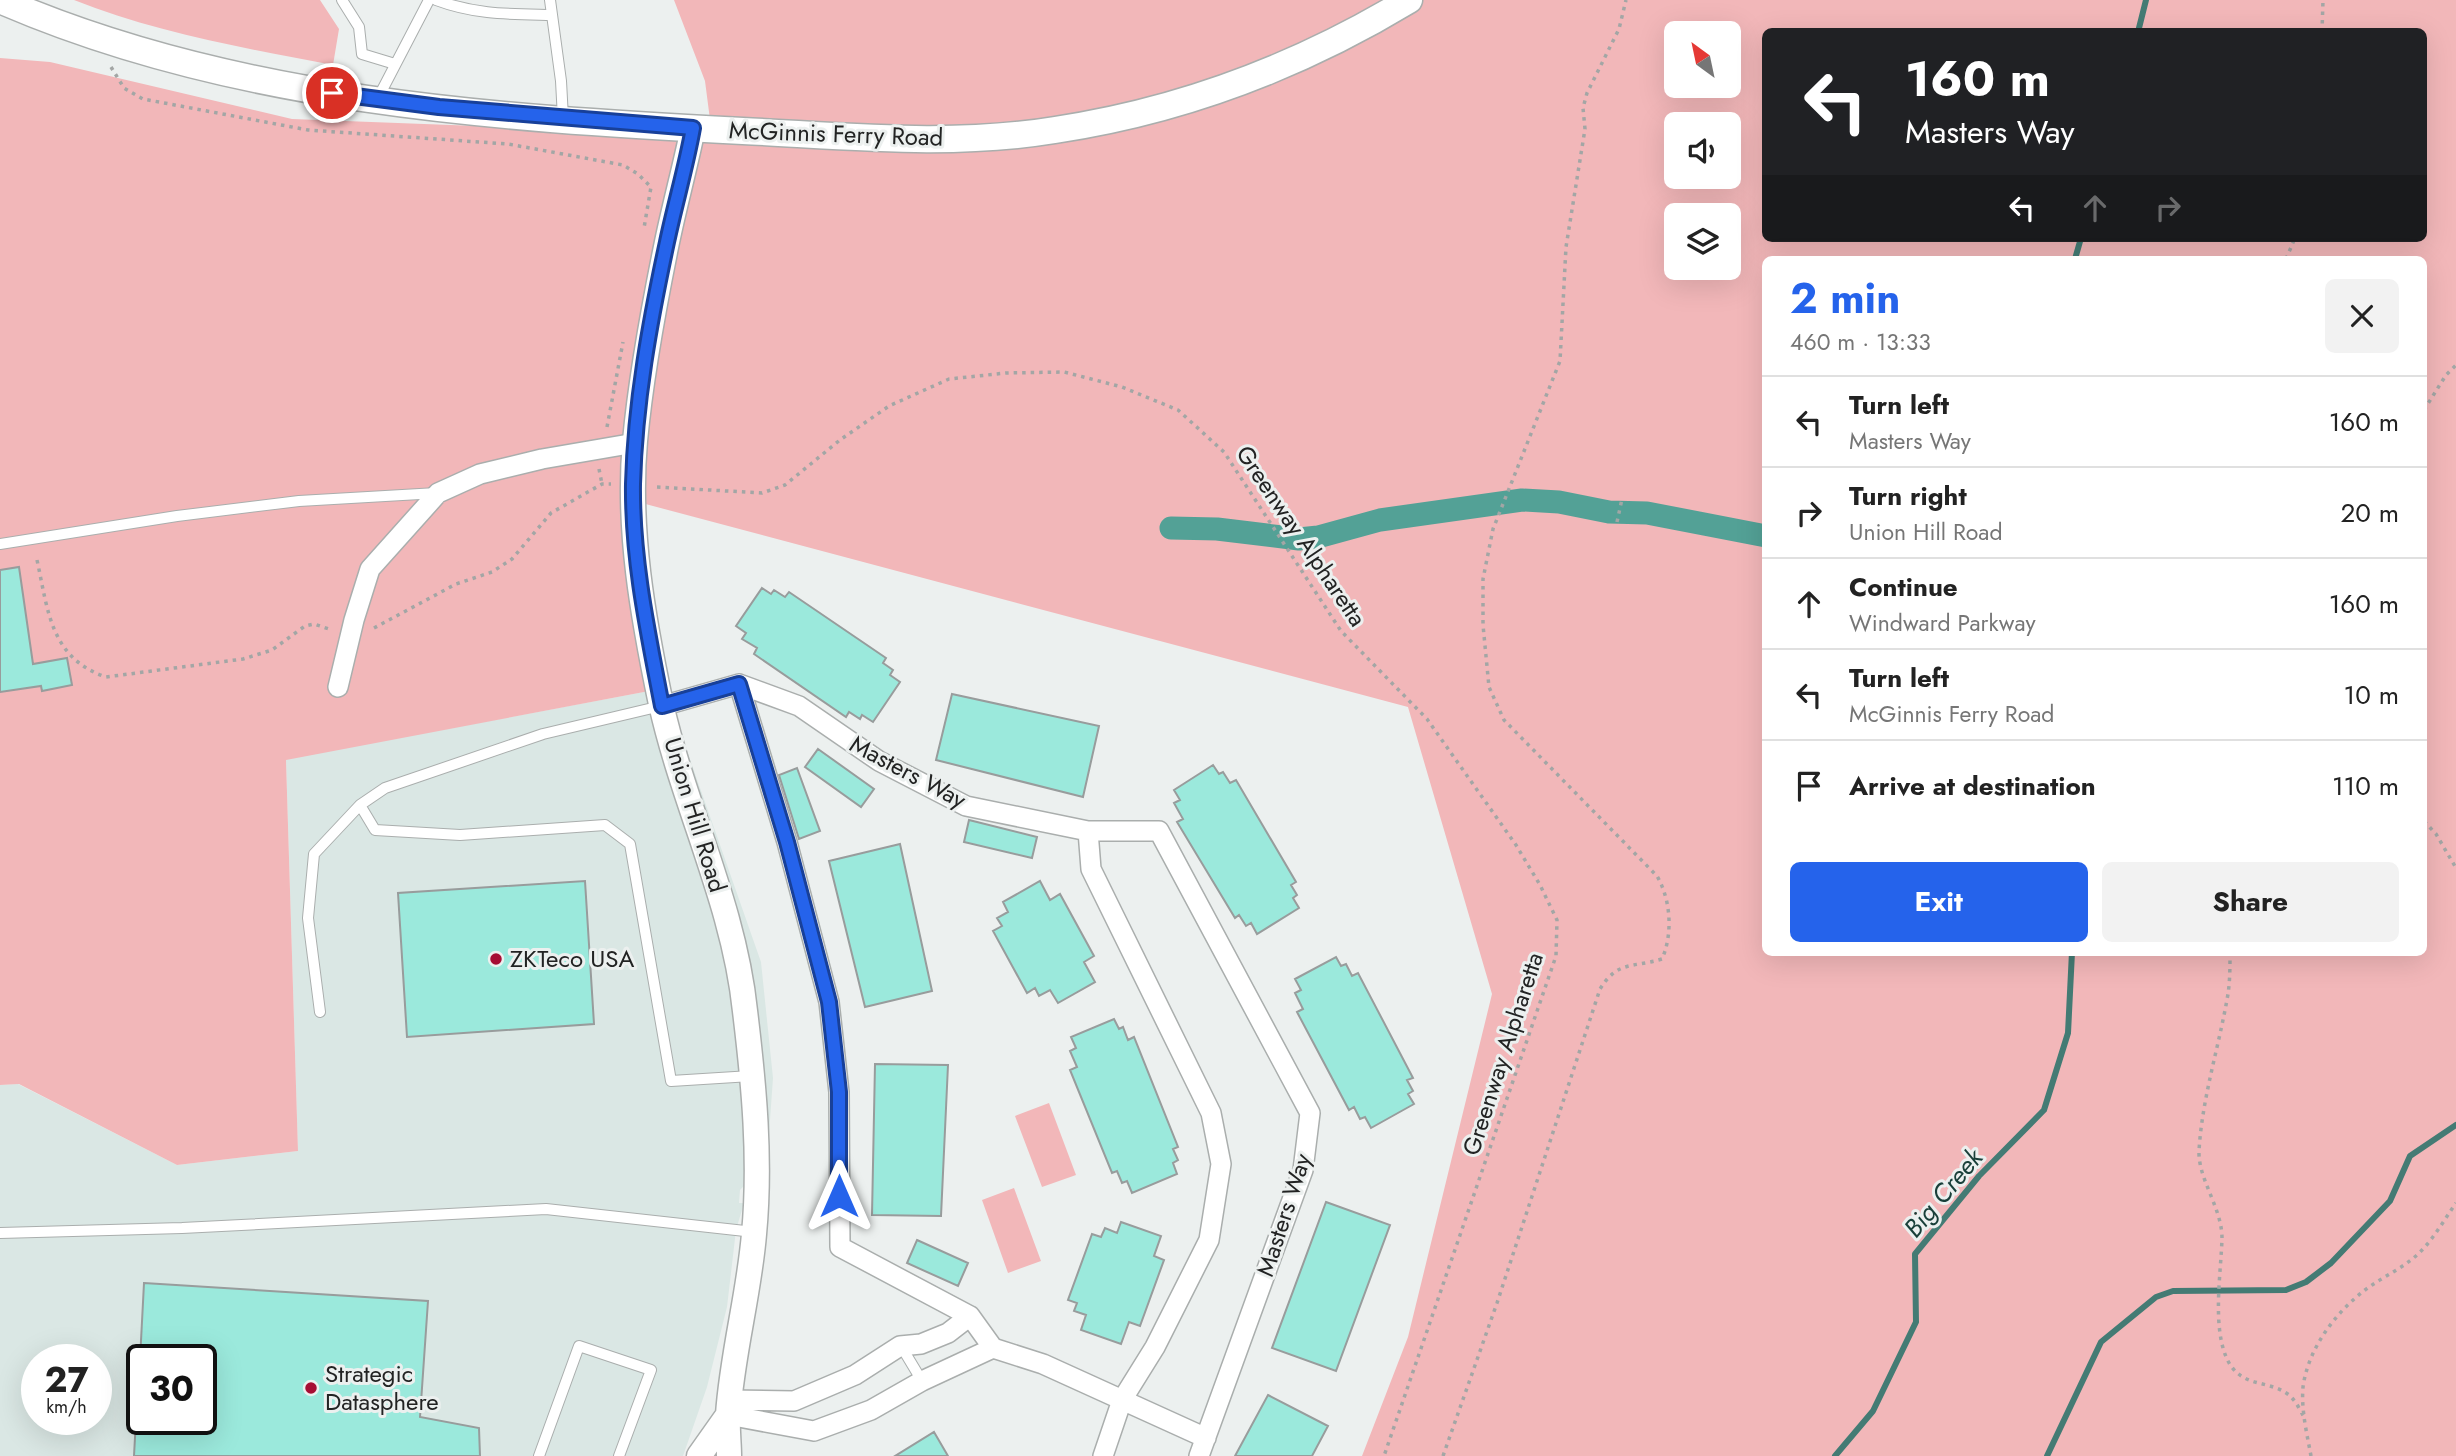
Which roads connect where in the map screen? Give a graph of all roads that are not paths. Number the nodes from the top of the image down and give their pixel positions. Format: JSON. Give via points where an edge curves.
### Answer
{"nodes":[{"id":1,"x":0,"y":0,"type":"edge"},
{"id":2,"x":342,"y":0,"type":"edge"},
{"id":3,"x":429,"y":0,"type":"edge"},
{"id":4,"x":436,"y":0,"type":"edge"},
{"id":5,"x":550,"y":0,"type":"edge"},
{"id":6,"x":1409,"y":0,"type":"edge"},
{"id":7,"x":552,"y":15,"type":"junction"},
{"id":8,"x":395,"y":64,"type":"junction"},
{"id":9,"x":378,"y":99,"type":"junction"},
{"id":10,"x":563,"y":118,"type":"junction"},
{"id":11,"x":693,"y":128,"type":"junction"},
{"id":12,"x":635,"y":443,"type":"junction"},
{"id":13,"x":438,"y":493,"type":"junction"},
{"id":14,"x":0,"y":544,"type":"edge"},
{"id":15,"x":739,"y":684,"type":"junction"},
{"id":16,"x":338,"y":687,"type":"dead end"},
{"id":17,"x":662,"y":706,"type":"junction"},
{"id":18,"x":360,"y":805,"type":"junction"},
{"id":19,"x":1088,"y":831,"type":"junction"},
{"id":20,"x":320,"y":1012,"type":"dead end"},
{"id":21,"x":751,"y":1076,"type":"junction"},
{"id":22,"x":754,"y":1232,"type":"junction"},
{"id":23,"x":0,"y":1233,"type":"edge"},
{"id":24,"x":970,"y":1315,"type":"junction"},
{"id":25,"x":900,"y":1346,"type":"junction"},
{"id":26,"x":993,"y":1348,"type":"junction"},
{"id":27,"x":922,"y":1381,"type":"junction"},
{"id":28,"x":1122,"y":1400,"type":"junction"},
{"id":29,"x":794,"y":1401,"type":"junction"},
{"id":30,"x":729,"y":1407,"type":"junction"},
{"id":31,"x":814,"y":1431,"type":"junction"},
{"id":32,"x":1202,"y":1447,"type":"edge"},
{"id":33,"x":539,"y":1456,"type":"edge"},
{"id":34,"x":619,"y":1456,"type":"edge"},
{"id":35,"x":699,"y":1456,"type":"edge"},
{"id":36,"x":729,"y":1456,"type":"edge"},
{"id":37,"x":1103,"y":1456,"type":"edge"}],
"edges":[{"from":1,"to":9,"type":"main road","name":"McGinnis Ferry Road","via":[[172,61],[309,90]]},
{"from":2,"to":8,"type":"lane","via":[[359,27],[362,54]]},
{"from":3,"to":8,"type":"lane"},
{"from":4,"to":7,"type":"lane","via":[[465,10]]},
{"from":5,"to":7,"type":"lane"},
{"from":6,"to":11,"type":"main road","name":"McGinnis Ferry Road","via":[[1316,51],[1222,90],[1130,117],[989,137],[918,139]]},
{"from":7,"to":10,"type":"lane"},
{"from":8,"to":9,"type":"lane"},
{"from":9,"to":10,"type":"main road","name":"McGinnis Ferry Road"},
{"from":10,"to":11,"type":"main road","name":"McGinnis Ferry Road"},
{"from":11,"to":12,"type":"street","name":"Union Hill Road","via":[[654,306]]},
{"from":12,"to":13,"type":"street","via":[[480,474]]},
{"from":12,"to":17,"type":"street","name":"Union Hill Road","via":[[637,560]]},
{"from":13,"to":14,"type":"lane","via":[[285,503]]},
{"from":13,"to":16,"type":"street","via":[[370,569]]},
{"from":15,"to":17,"type":"street"},
{"from":15,"to":19,"type":"street","name":"Masters Way","via":[[799,706],[879,761],[966,806]]},
{"from":15,"to":24,"type":"street","via":[[829,1002],[839,1092],[839,1247]]},
{"from":17,"to":18,"type":"lane","via":[[543,734],[385,788]]},
{"from":17,"to":21,"type":"street","name":"Union Hill Road","via":[[731,932],[745,1007]]},
{"from":18,"to":20,"type":"lane","via":[[314,854],[308,918]]},
{"from":18,"to":21,"type":"lane","via":[[375,830],[460,835],[605,825],[630,844],[671,1081]]},
{"from":19,"to":28,"type":"street","via":[[1091,869],[1210,1113],[1221,1164],[1209,1240],[1155,1348]]},
{"from":19,"to":32,"type":"street","name":"Masters Way","via":[[1159,831],[1310,1113],[1303,1170]]},
{"from":21,"to":22,"type":"street","name":"Union Hill Road","via":[[756,1134]]},
{"from":22,"to":23,"type":"lane","via":[[547,1209]]},
{"from":22,"to":30,"type":"street","name":"Union Hill Road"},
{"from":24,"to":25,"type":"street","via":[[948,1333],[921,1344]]},
{"from":24,"to":26,"type":"street"},
{"from":25,"to":27,"type":"lane"},
{"from":25,"to":29,"type":"street","via":[[855,1375]]},
{"from":26,"to":27,"type":"street"},
{"from":26,"to":28,"type":"street","name":"Masters Way","via":[[1043,1364]]},
{"from":27,"to":31,"type":"street","via":[[871,1410]]},
{"from":28,"to":32,"type":"street","name":"Masters Way"},
{"from":28,"to":37,"type":"street"},
{"from":29,"to":30,"type":"street"},
{"from":29,"to":31,"type":"street"},
{"from":30,"to":31,"type":"street"},
{"from":30,"to":35,"type":"street","name":"Union Hill Road"},
{"from":30,"to":36,"type":"street","name":"Union Hill Road"},
{"from":33,"to":34,"type":"lane","via":[[579,1346],[651,1370]]}]}
